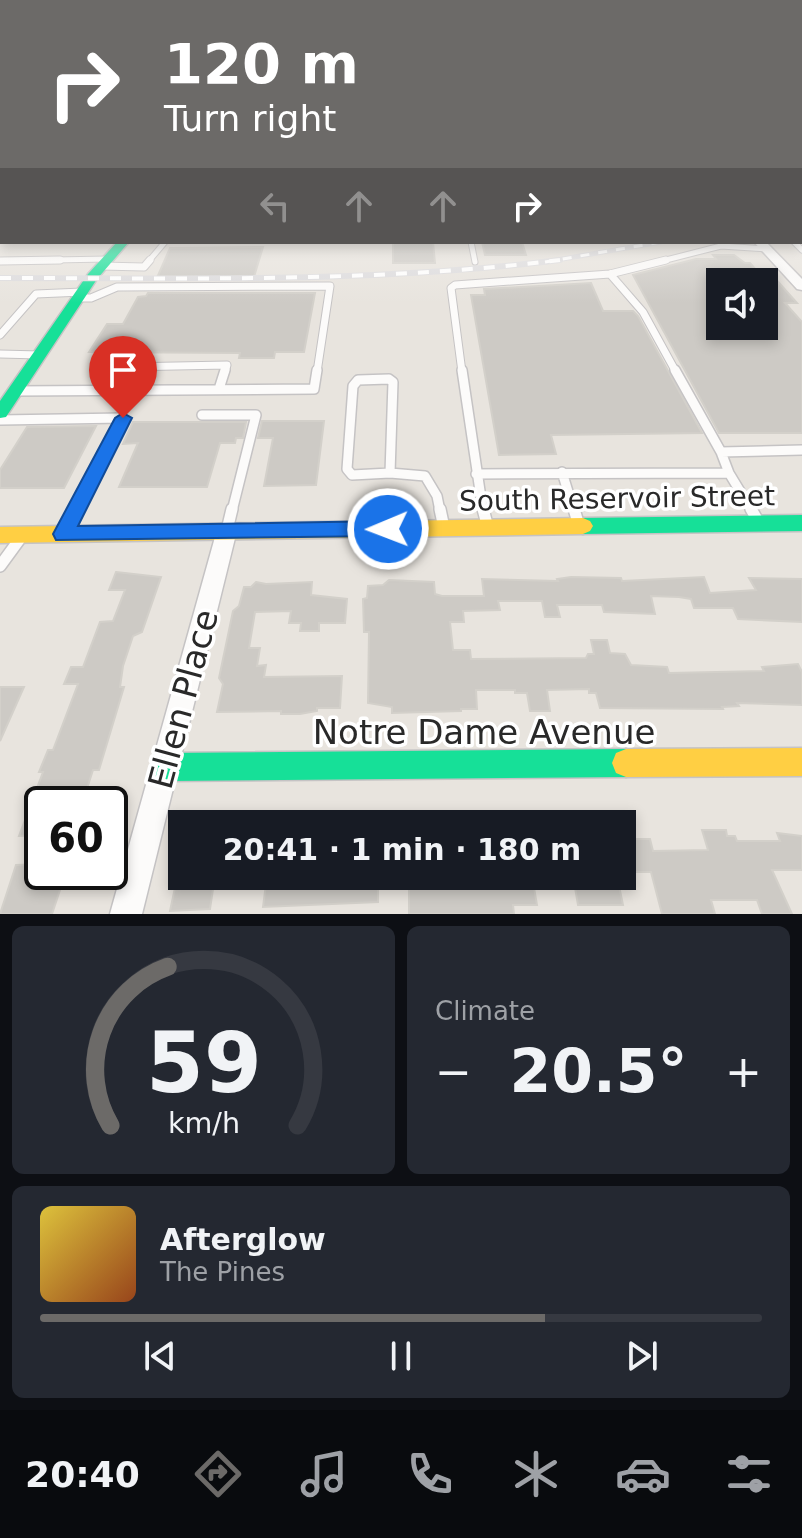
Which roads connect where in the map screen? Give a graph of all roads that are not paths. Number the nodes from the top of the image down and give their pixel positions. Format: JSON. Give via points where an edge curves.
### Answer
{"nodes":[{"id":1,"x":121,"y":244,"type":"edge"},
{"id":2,"x":163,"y":244,"type":"edge"},
{"id":3,"x":471,"y":244,"type":"edge"},
{"id":4,"x":763,"y":246,"type":"edge"},
{"id":5,"x":0,"y":261,"type":"edge"},
{"id":6,"x":104,"y":262,"type":"junction"},
{"id":7,"x":475,"y":262,"type":"dead end"},
{"id":8,"x":610,"y":274,"type":"junction"},
{"id":9,"x":800,"y":281,"type":"edge"},
{"id":10,"x":80,"y":295,"type":"junction"},
{"id":11,"x":0,"y":335,"type":"edge"},
{"id":12,"x":0,"y":354,"type":"edge"},
{"id":13,"x":40,"y":355,"type":"junction"},
{"id":14,"x":219,"y":389,"type":"junction"},
{"id":15,"x":113,"y":390,"type":"junction"},
{"id":16,"x":15,"y":391,"type":"junction"},
{"id":17,"x":0,"y":413,"type":"edge"},
{"id":18,"x":202,"y":415,"type":"dead end"},
{"id":19,"x":0,"y":420,"type":"edge"},
{"id":20,"x":802,"y":450,"type":"edge"},
{"id":21,"x":721,"y":452,"type":"junction"},
{"id":22,"x":562,"y":472,"type":"junction"},
{"id":23,"x":729,"y":473,"type":"junction"},
{"id":24,"x":390,"y":474,"type":"junction"},
{"id":25,"x":476,"y":474,"type":"junction"},
{"id":26,"x":802,"y":523,"type":"edge"},
{"id":27,"x":759,"y":524,"type":"junction"},
{"id":28,"x":579,"y":526,"type":"junction"},
{"id":29,"x":489,"y":527,"type":"junction"},
{"id":30,"x":444,"y":528,"type":"junction"},
{"id":31,"x":227,"y":530,"type":"junction"},
{"id":32,"x":63,"y":534,"type":"junction"},
{"id":33,"x":0,"y":535,"type":"edge"},
{"id":34,"x":22,"y":535,"type":"junction"},
{"id":35,"x":0,"y":566,"type":"edge"},
{"id":36,"x":802,"y":762,"type":"edge"},
{"id":37,"x":166,"y":767,"type":"junction"},
{"id":38,"x":126,"y":914,"type":"edge"}],
"edges":[{"from":1,"to":6,"type":"street"},
{"from":2,"to":6,"type":"lane","via":[[144,267]]},
{"from":3,"to":7,"type":"lane"},
{"from":4,"to":8,"type":"lane","via":[[721,246]]},
{"from":4,"to":9,"type":"street"},
{"from":5,"to":6,"type":"lane"},
{"from":6,"to":10,"type":"street"},
{"from":8,"to":21,"type":"lane","via":[[643,312]]},
{"from":8,"to":25,"type":"lane","via":[[451,288]]},
{"from":10,"to":11,"type":"lane","via":[[36,294]]},
{"from":10,"to":13,"type":"street"},
{"from":10,"to":14,"type":"lane","via":[[91,298],[117,287],[330,286],[314,389]]},
{"from":12,"to":13,"type":"lane"},
{"from":13,"to":16,"type":"street"},
{"from":14,"to":15,"type":"lane"},
{"from":14,"to":15,"type":"lane","via":[[227,365],[125,367]]},
{"from":15,"to":16,"type":"lane"},
{"from":16,"to":17,"type":"street"},
{"from":18,"to":31,"type":"lane","via":[[256,415]]},
{"from":19,"to":32,"type":"lane","via":[[123,418]]},
{"from":20,"to":21,"type":"lane"},
{"from":21,"to":23,"type":"lane"},
{"from":22,"to":23,"type":"lane"},
{"from":22,"to":25,"type":"lane"},
{"from":22,"to":28,"type":"lane"},
{"from":23,"to":27,"type":"lane"},
{"from":24,"to":24,"type":"lane","via":[[352,475],[347,469],[353,386],[358,380],[393,382]]},
{"from":24,"to":30,"type":"lane","via":[[425,476],[437,496]]},
{"from":25,"to":29,"type":"lane"},
{"from":26,"to":27,"type":"street","name":"South Reservoir Street"},
{"from":27,"to":28,"type":"street","name":"South Reservoir Street"},
{"from":28,"to":29,"type":"street","name":"South Reservoir Street"},
{"from":29,"to":30,"type":"street","name":"South Reservoir Street"},
{"from":30,"to":31,"type":"street","name":"South Reservoir Street"},
{"from":31,"to":32,"type":"street","name":"South Reservoir Street"},
{"from":31,"to":37,"type":"street","name":"Ellen Place"},
{"from":32,"to":34,"type":"street","name":"South Reservoir Street"},
{"from":33,"to":34,"type":"street","name":"South Reservoir Street"},
{"from":34,"to":35,"type":"lane"},
{"from":36,"to":37,"type":"street","name":"Notre Dame Avenue"},
{"from":37,"to":38,"type":"street","name":"Ellen Place"}]}
